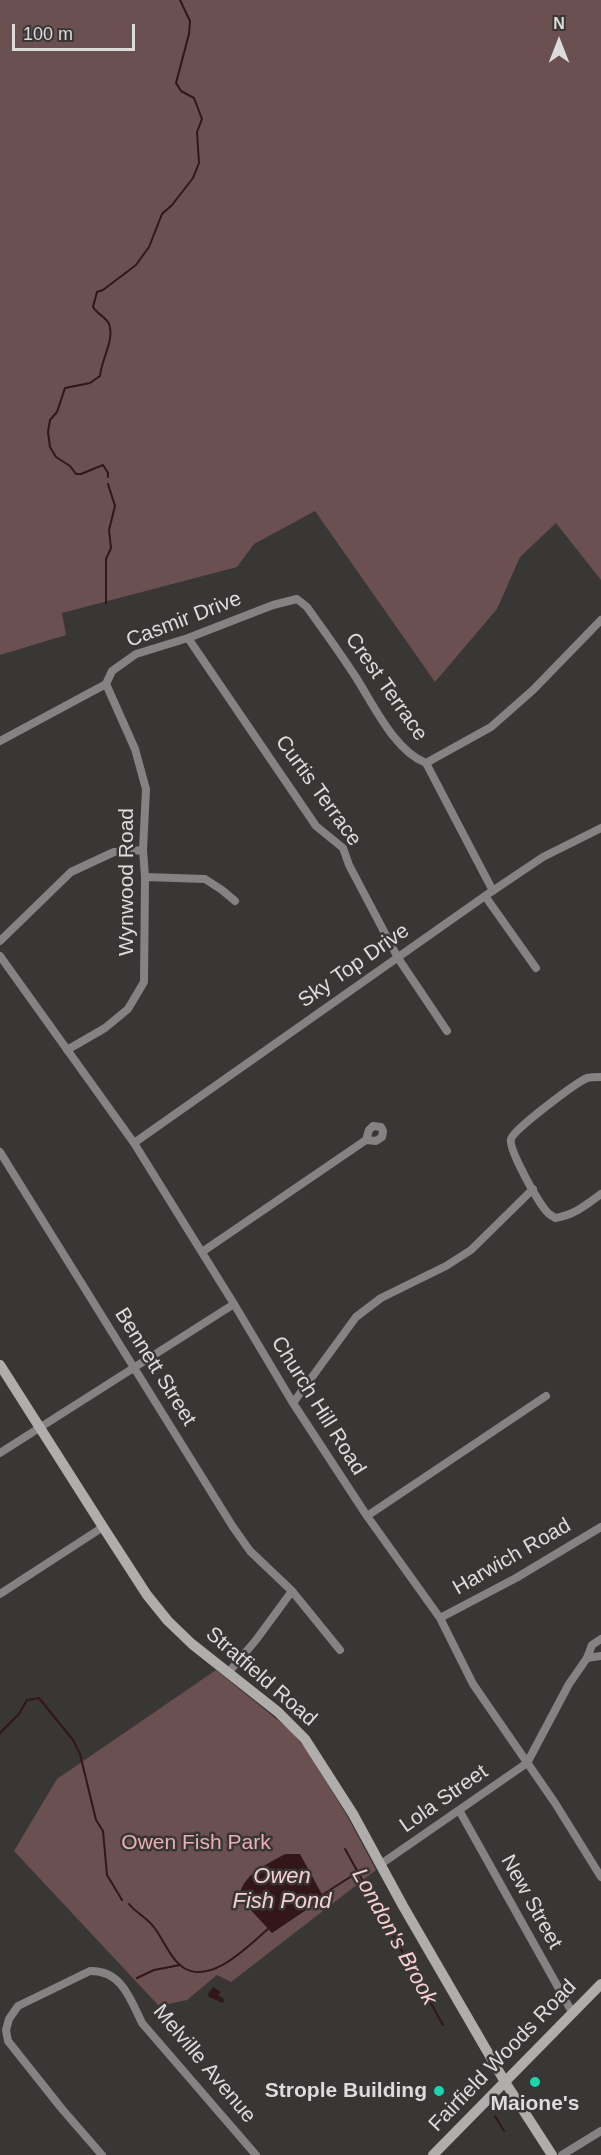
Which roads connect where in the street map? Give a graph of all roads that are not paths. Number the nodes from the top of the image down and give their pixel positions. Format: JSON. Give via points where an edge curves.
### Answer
{"nodes":[{"id":1,"x":297,"y":599,"type":"joint"},
{"id":2,"x":601,"y":620,"type":"edge"},
{"id":3,"x":188,"y":638,"type":"junction"},
{"id":4,"x":106,"y":684,"type":"junction"},
{"id":5,"x":0,"y":741,"type":"edge"},
{"id":6,"x":426,"y":763,"type":"junction"},
{"id":7,"x":601,"y":830,"type":"edge"},
{"id":8,"x":143,"y":850,"type":"junction"},
{"id":9,"x":145,"y":877,"type":"junction"},
{"id":10,"x":493,"y":891,"type":"junction"},
{"id":11,"x":485,"y":896,"type":"junction"},
{"id":12,"x":235,"y":901,"type":"dead end"},
{"id":13,"x":0,"y":941,"type":"edge"},
{"id":14,"x":0,"y":956,"type":"edge"},
{"id":15,"x":398,"y":958,"type":"junction"},
{"id":16,"x":536,"y":968,"type":"dead end"},
{"id":17,"x":447,"y":1031,"type":"dead end"},
{"id":18,"x":67,"y":1050,"type":"junction"},
{"id":19,"x":601,"y":1077,"type":"edge"},
{"id":20,"x":366,"y":1140,"type":"dead end"},
{"id":21,"x":134,"y":1143,"type":"junction"},
{"id":22,"x":0,"y":1152,"type":"edge"},
{"id":23,"x":533,"y":1189,"type":"junction"},
{"id":24,"x":601,"y":1194,"type":"edge"},
{"id":25,"x":202,"y":1252,"type":"junction"},
{"id":26,"x":234,"y":1304,"type":"junction"},
{"id":27,"x":0,"y":1365,"type":"edge"},
{"id":28,"x":134,"y":1368,"type":"junction"},
{"id":29,"x":546,"y":1395,"type":"dead end"},
{"id":30,"x":293,"y":1403,"type":"junction"},
{"id":31,"x":38,"y":1427,"type":"junction"},
{"id":32,"x":0,"y":1453,"type":"edge"},
{"id":33,"x":367,"y":1516,"type":"junction"},
{"id":34,"x":102,"y":1527,"type":"junction"},
{"id":35,"x":601,"y":1527,"type":"edge"},
{"id":36,"x":292,"y":1591,"type":"junction"},
{"id":37,"x":0,"y":1594,"type":"edge"},
{"id":38,"x":441,"y":1618,"type":"junction"},
{"id":39,"x":601,"y":1639,"type":"edge"},
{"id":40,"x":340,"y":1650,"type":"dead end"},
{"id":41,"x":601,"y":1656,"type":"edge"},
{"id":42,"x":587,"y":1658,"type":"junction"},
{"id":43,"x":228,"y":1673,"type":"junction"},
{"id":44,"x":527,"y":1763,"type":"junction"},
{"id":45,"x":459,"y":1810,"type":"junction"},
{"id":46,"x":381,"y":1864,"type":"junction"},
{"id":47,"x":601,"y":1877,"type":"edge"},
{"id":48,"x":601,"y":1984,"type":"edge"},
{"id":49,"x":573,"y":2012,"type":"junction"},
{"id":50,"x":505,"y":2082,"type":"junction"},
{"id":51,"x":601,"y":2131,"type":"edge"},
{"id":52,"x":102,"y":2155,"type":"edge"},
{"id":53,"x":256,"y":2155,"type":"edge"},
{"id":54,"x":433,"y":2155,"type":"edge"},
{"id":55,"x":552,"y":2155,"type":"edge"},
{"id":56,"x":562,"y":2155,"type":"edge"}],
"edges":[{"from":1,"to":3,"type":"street","name":"Casmir Drive"},
{"from":1,"to":6,"type":"street","name":"Crest Terrace","via":[[307,607],[357,678],[386,727],[415,759]]},
{"from":2,"to":6,"type":"street","via":[[491,727]]},
{"from":3,"to":4,"type":"street","name":"Casmir Drive","via":[[136,654],[112,671]]},
{"from":3,"to":15,"type":"street","name":"Curtis Terrace","via":[[316,826],[343,848]]},
{"from":4,"to":5,"type":"street","name":"Casmir Drive"},
{"from":4,"to":8,"type":"street","name":"Wynwood Road","via":[[135,749],[146,789]]},
{"from":6,"to":10,"type":"street","name":"Crest Terrace"},
{"from":7,"to":10,"type":"street","name":"Sky Top Drive","via":[[543,857]]},
{"from":8,"to":9,"type":"street","name":"Wynwood Road"},
{"from":8,"to":13,"type":"street","via":[[114,852],[71,872]]},
{"from":9,"to":12,"type":"street","via":[[205,879]]},
{"from":9,"to":18,"type":"street","name":"Wynwood Road","via":[[144,982],[128,1009]]},
{"from":10,"to":11,"type":"street","name":"Sky Top Drive"},
{"from":11,"to":15,"type":"street","name":"Sky Top Drive"},
{"from":11,"to":16,"type":"street"},
{"from":14,"to":18,"type":"street","name":"Church Hill Road"},
{"from":15,"to":17,"type":"street","name":"Curtis Terrace"},
{"from":15,"to":21,"type":"street","name":"Sky Top Drive"},
{"from":18,"to":21,"type":"street","name":"Church Hill Road"},
{"from":19,"to":23,"type":"street","via":[[586,1078],[515,1131],[512,1150]]},
{"from":20,"to":25,"type":"street"},
{"from":21,"to":25,"type":"street","name":"Church Hill Road"},
{"from":22,"to":28,"type":"street","name":"Bennett Street"},
{"from":23,"to":24,"type":"street","via":[[555,1218],[580,1210]]},
{"from":23,"to":30,"type":"street","via":[[471,1250],[381,1298],[356,1317]]},
{"from":25,"to":26,"type":"street","name":"Church Hill Road"},
{"from":26,"to":28,"type":"street"},
{"from":26,"to":30,"type":"street","name":"Church Hill Road"},
{"from":27,"to":31,"type":"main road","name":"Stratfield Road"},
{"from":28,"to":31,"type":"street"},
{"from":28,"to":36,"type":"street","name":"Bennett Street","via":[[250,1551]]},
{"from":29,"to":33,"type":"street"},
{"from":30,"to":33,"type":"street","name":"Church Hill Road"},
{"from":31,"to":32,"type":"street"},
{"from":31,"to":34,"type":"main road","name":"Stratfield Road"},
{"from":33,"to":38,"type":"street","name":"Church Hill Road"},
{"from":34,"to":37,"type":"street"},
{"from":34,"to":43,"type":"main road","name":"Stratfield Road","via":[[168,1621]]},
{"from":35,"to":38,"type":"street","name":"Harwich Road"},
{"from":36,"to":40,"type":"street","name":"Bennett Street"},
{"from":36,"to":43,"type":"street"},
{"from":38,"to":44,"type":"street","name":"Church Hill Road","via":[[473,1684]]},
{"from":39,"to":42,"type":"street","via":[[592,1645]]},
{"from":41,"to":42,"type":"street"},
{"from":42,"to":44,"type":"street"},
{"from":43,"to":46,"type":"main road","name":"Stratfield Road","via":[[305,1739]]},
{"from":44,"to":45,"type":"street","name":"Lola Street"},
{"from":44,"to":47,"type":"street","name":"Church Hill Road"},
{"from":45,"to":46,"type":"street","name":"Lola Street"},
{"from":45,"to":49,"type":"street","name":"New Street"},
{"from":46,"to":50,"type":"main road","name":"Stratfield Road"},
{"from":48,"to":49,"type":"main road","name":"Fairfield Woods Road"},
{"from":49,"to":50,"type":"main road","name":"Fairfield Woods Road"},
{"from":50,"to":54,"type":"main road","name":"Fairfield Woods Road"},
{"from":50,"to":55,"type":"main road","name":"Stratfield Road"},
{"from":51,"to":56,"type":"street"},
{"from":52,"to":53,"type":"street","name":"Melville Avenue","via":[[8,2041],[6,2030],[18,2006],[90,1971],[110,1974],[118,1982],[142,2023]]}]}
